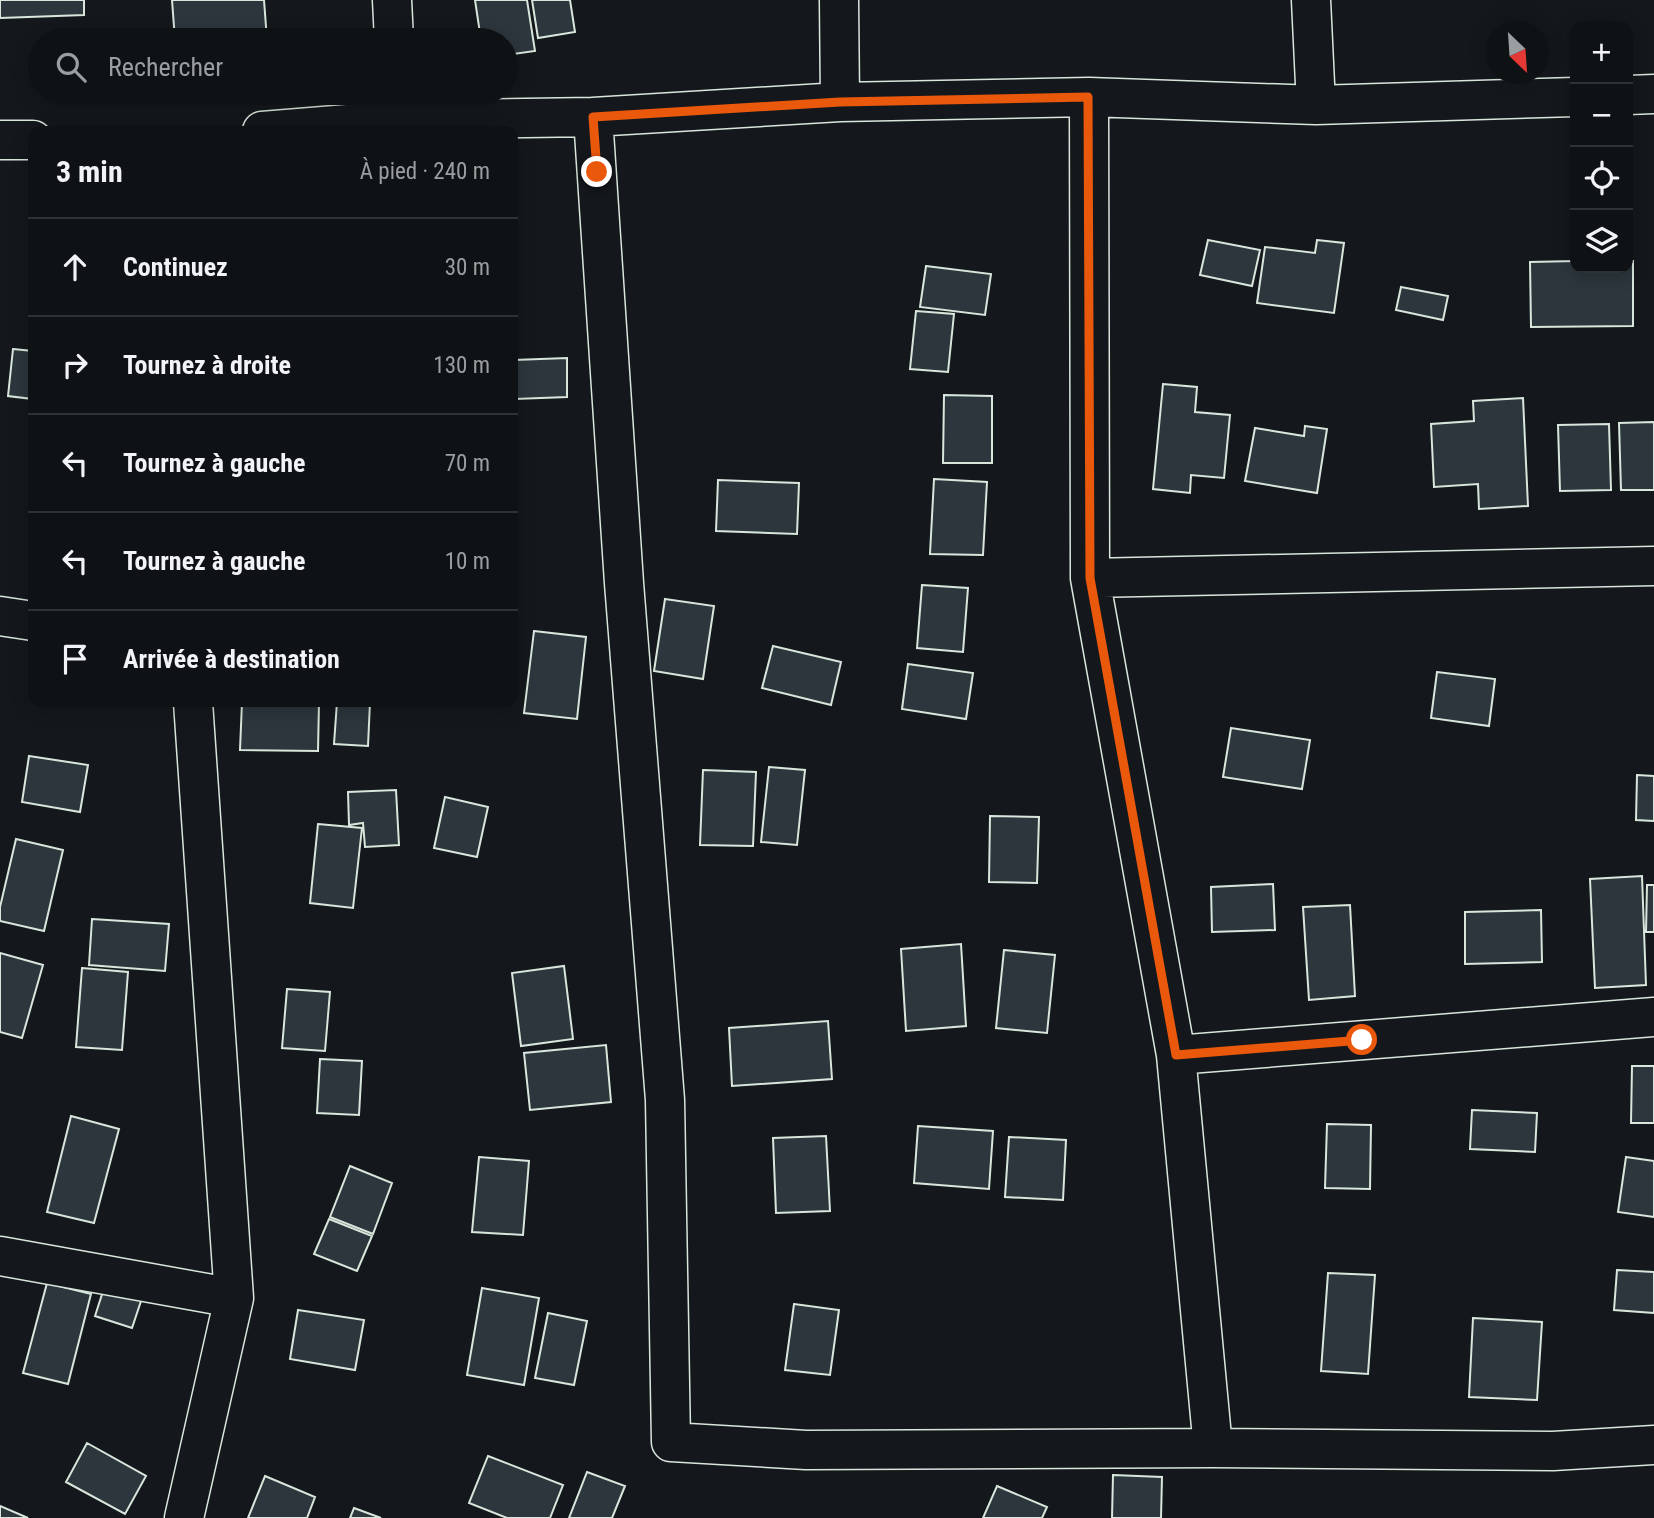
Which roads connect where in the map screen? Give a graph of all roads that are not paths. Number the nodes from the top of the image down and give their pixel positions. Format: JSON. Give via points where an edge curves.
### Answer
{"nodes":[{"id":1,"x":392,"y":0,"type":"edge"},
{"id":2,"x":839,"y":0,"type":"edge"},
{"id":3,"x":1311,"y":0,"type":"edge"},
{"id":4,"x":393,"y":28,"type":"edge"},
{"id":5,"x":1654,"y":94,"type":"edge"},
{"id":6,"x":1633,"y":95,"type":"edge"},
{"id":7,"x":1088,"y":97,"type":"junction"},
{"id":8,"x":1570,"y":97,"type":"edge"},
{"id":9,"x":840,"y":102,"type":"junction"},
{"id":10,"x":1317,"y":105,"type":"junction"},
{"id":11,"x":396,"y":106,"type":"edge"},
{"id":12,"x":593,"y":117,"type":"junction"},
{"id":13,"x":289,"y":126,"type":"edge"},
{"id":14,"x":0,"y":140,"type":"edge"},
{"id":15,"x":28,"y":140,"type":"edge"},
{"id":16,"x":1654,"y":566,"type":"edge"},
{"id":17,"x":1090,"y":578,"type":"junction"},
{"id":18,"x":0,"y":616,"type":"edge"},
{"id":19,"x":28,"y":620,"type":"edge"},
{"id":20,"x":193,"y":707,"type":"edge"},
{"id":21,"x":1654,"y":1017,"type":"edge"},
{"id":22,"x":1176,"y":1055,"type":"junction"},
{"id":23,"x":0,"y":1255,"type":"edge"},
{"id":24,"x":234,"y":1298,"type":"junction"},
{"id":25,"x":1654,"y":1445,"type":"edge"},
{"id":26,"x":1213,"y":1448,"type":"junction"},
{"id":27,"x":184,"y":1518,"type":"edge"}],
"edges":[{"from":1,"to":4,"type":"street"},
{"from":2,"to":9,"type":"street"},
{"from":3,"to":10,"type":"street"},
{"from":5,"to":6,"type":"street"},
{"from":7,"to":9,"type":"street"},
{"from":7,"to":10,"type":"street"},
{"from":7,"to":17,"type":"street"},
{"from":8,"to":10,"type":"street"},
{"from":9,"to":12,"type":"street"},
{"from":11,"to":12,"type":"street"},
{"from":11,"to":13,"type":"street"},
{"from":12,"to":26,"type":"street","via":[[665,1100],[671,1442],[806,1450]]},
{"from":14,"to":15,"type":"street"},
{"from":16,"to":17,"type":"street"},
{"from":17,"to":22,"type":"street"},
{"from":18,"to":19,"type":"street"},
{"from":20,"to":24,"type":"street"},
{"from":21,"to":22,"type":"street"},
{"from":22,"to":26,"type":"street"},
{"from":23,"to":24,"type":"street"},
{"from":24,"to":27,"type":"street"},
{"from":25,"to":26,"type":"street","via":[[1553,1451]]}]}
